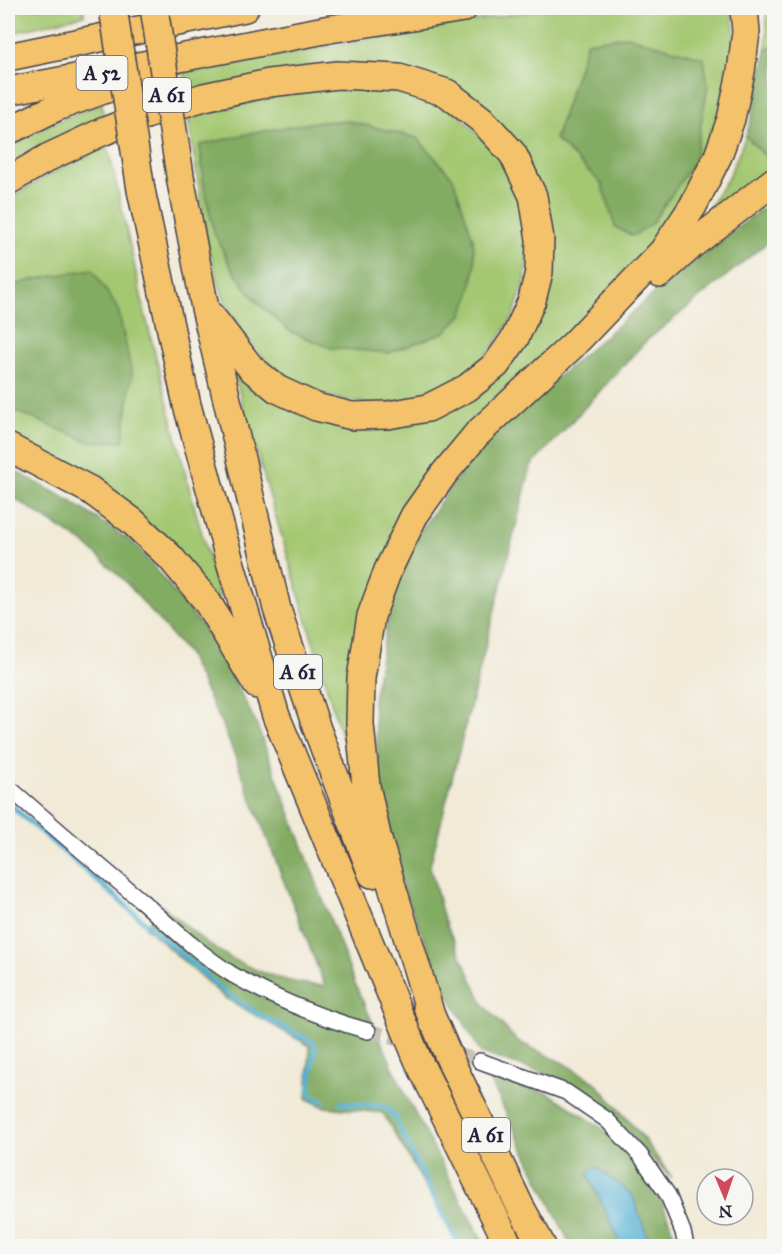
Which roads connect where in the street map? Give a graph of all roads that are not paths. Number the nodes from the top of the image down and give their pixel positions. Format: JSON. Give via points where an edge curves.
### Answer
{"nodes":[{"id":1,"x":114,"y":8,"type":"edge"},
{"id":2,"x":155,"y":8,"type":"edge"},
{"id":3,"x":245,"y":8,"type":"edge"},
{"id":4,"x":464,"y":8,"type":"edge"},
{"id":5,"x":744,"y":8,"type":"edge"},
{"id":6,"x":58,"y":46,"type":"junction"},
{"id":7,"x":197,"y":55,"type":"junction"},
{"id":8,"x":8,"y":57,"type":"edge"},
{"id":9,"x":8,"y":91,"type":"edge"},
{"id":10,"x":8,"y":131,"type":"edge"},
{"id":11,"x":8,"y":181,"type":"edge"},
{"id":12,"x":774,"y":181,"type":"edge"},
{"id":13,"x":205,"y":308,"type":"junction"},
{"id":14,"x":573,"y":345,"type":"junction"},
{"id":15,"x":8,"y":447,"type":"edge"},
{"id":16,"x":276,"y":716,"type":"junction"},
{"id":17,"x":8,"y":787,"type":"edge"},
{"id":18,"x":434,"y":1022,"type":"junction"},
{"id":19,"x":368,"y":1031,"type":"tunnel mouth"},
{"id":20,"x":480,"y":1061,"type":"tunnel mouth"},
{"id":21,"x":509,"y":1246,"type":"edge"},
{"id":22,"x":542,"y":1246,"type":"edge"},
{"id":23,"x":686,"y":1246,"type":"edge"}],
"edges":[{"from":1,"to":16,"type":"highway","number":"A 61","bridge":true,"via":[[141,190],[187,405]]},
{"from":2,"to":6,"type":"highway"},
{"from":2,"to":13,"type":"highway","number":"A 61","bridge":true},
{"from":3,"to":6,"type":"highway","number":"A 52"},
{"from":4,"to":7,"type":"highway","number":"A 52"},
{"from":5,"to":14,"type":"highway","via":[[746,32],[731,119],[693,206],[663,251]]},
{"from":6,"to":8,"type":"highway","number":"A 52"},
{"from":7,"to":9,"type":"highway","number":"A 52"},
{"from":7,"to":10,"type":"highway","via":[[57,107]]},
{"from":11,"to":13,"type":"highway","via":[[49,157],[146,115],[269,83],[338,75],[399,78],[447,93],[482,120],[513,154],[533,196],[540,239],[539,272],[515,338],[496,366],[467,388],[428,408],[388,416],[352,416],[316,407],[278,389],[251,368]]},
{"from":12,"to":14,"type":"highway"},
{"from":13,"to":18,"type":"highway","number":"A 61","via":[[277,609],[353,827]]},
{"from":14,"to":18,"type":"highway","via":[[477,434],[443,475],[414,516],[371,616],[360,724],[366,786],[378,840]]},
{"from":15,"to":16,"type":"highway","via":[[90,490],[132,521],[170,557],[206,600]]},
{"from":16,"to":21,"type":"highway","number":"A 61","via":[[418,1060]]},
{"from":17,"to":19,"type":"street","via":[[197,949],[232,974],[309,1011]]},
{"from":18,"to":22,"type":"highway","number":"A 61"},
{"from":20,"to":23,"type":"street","via":[[566,1092],[607,1120],[640,1155],[668,1195]]}]}
